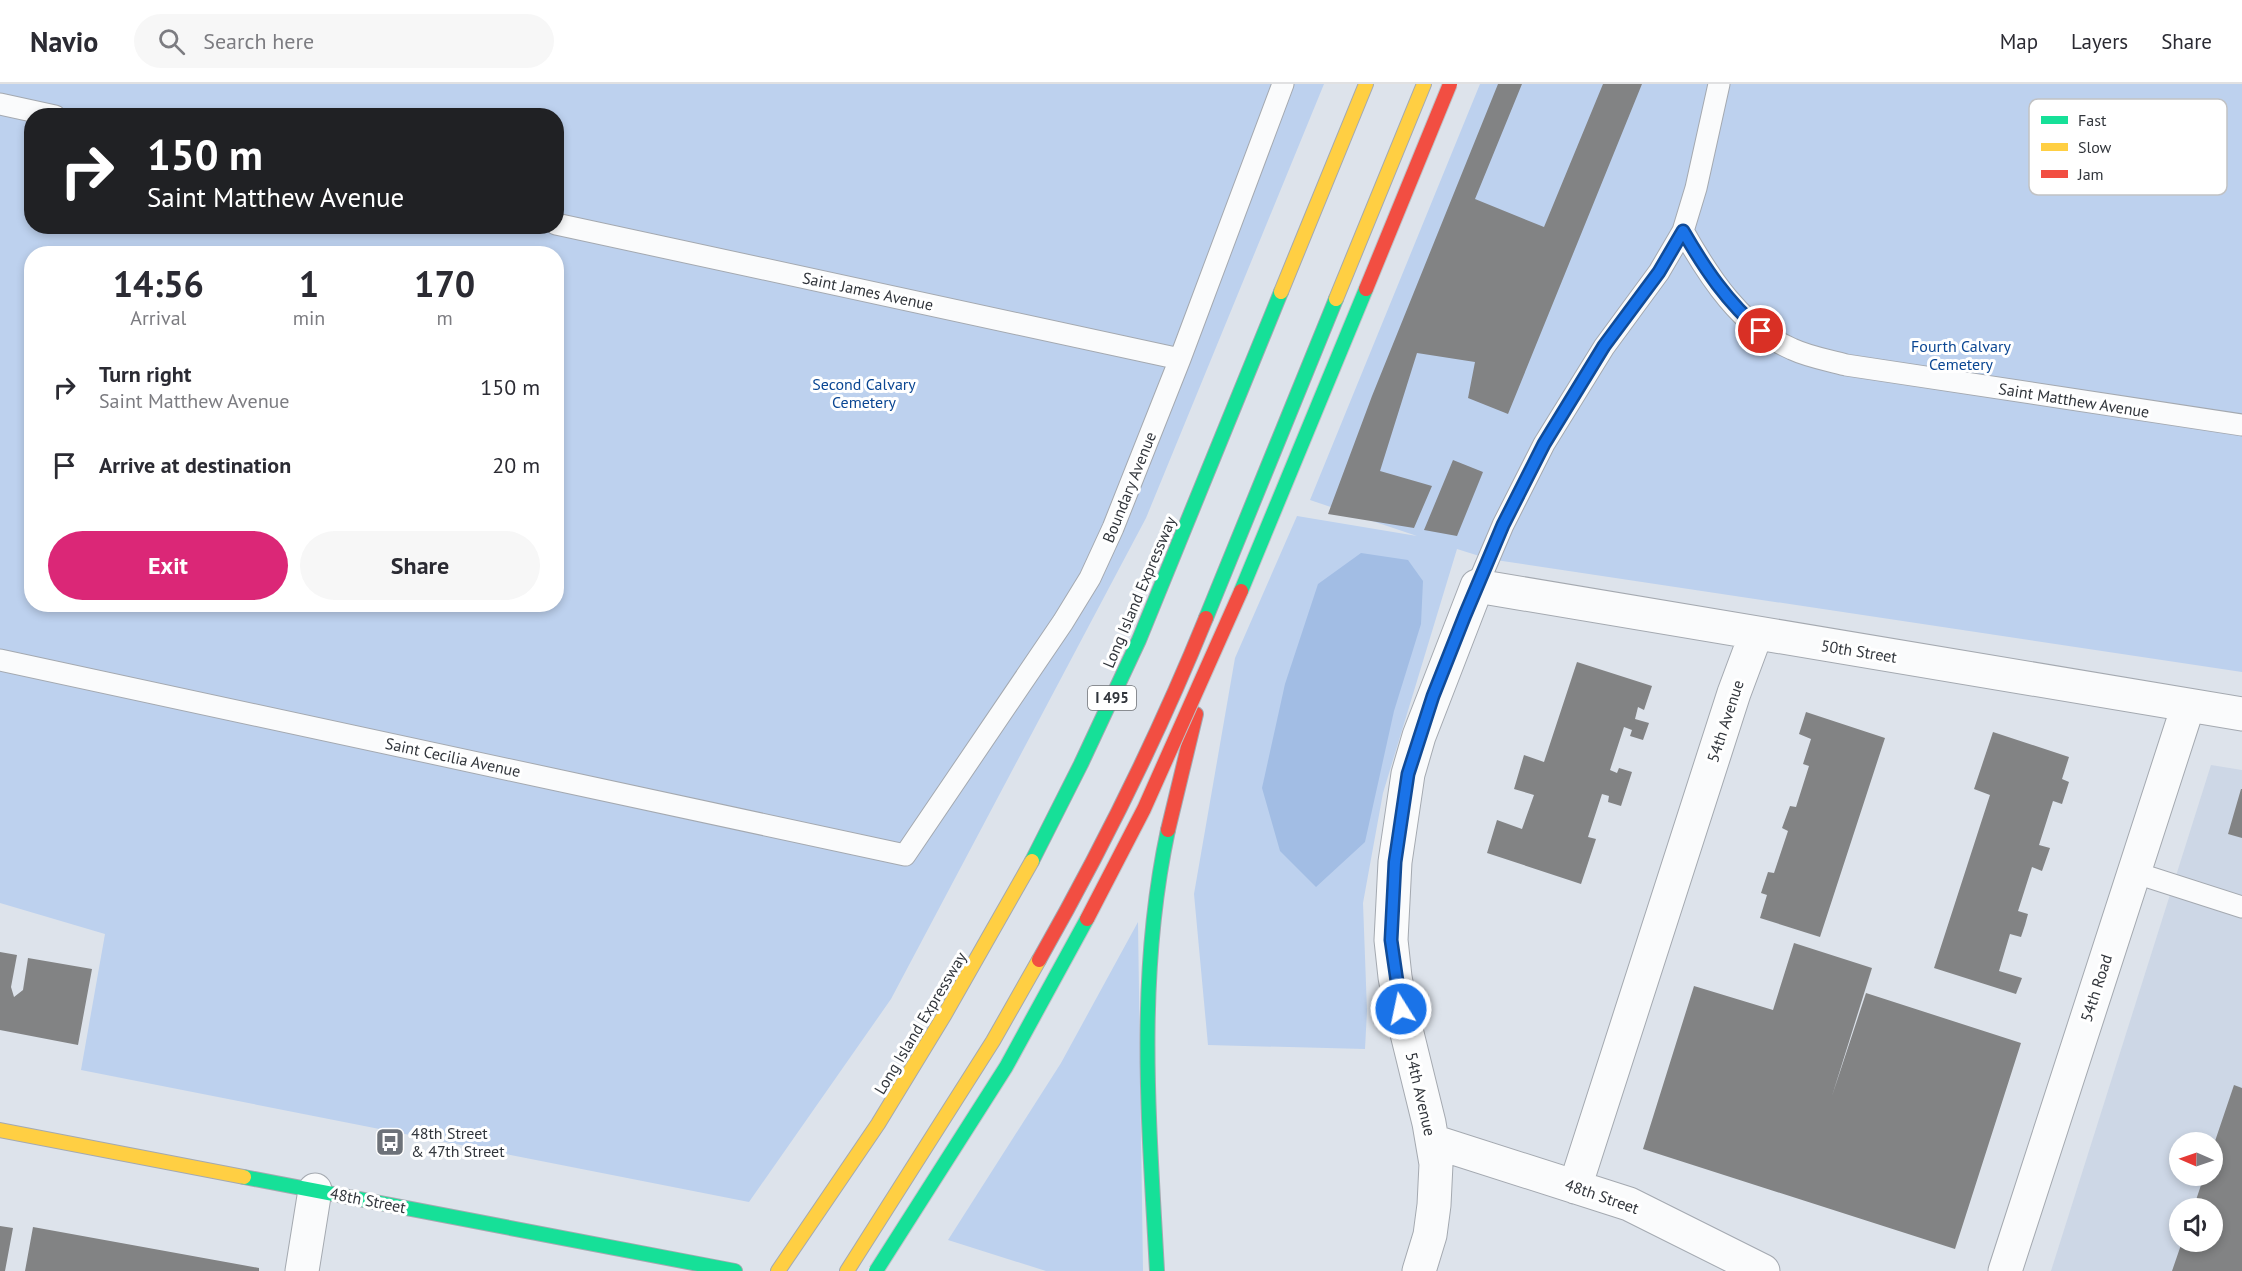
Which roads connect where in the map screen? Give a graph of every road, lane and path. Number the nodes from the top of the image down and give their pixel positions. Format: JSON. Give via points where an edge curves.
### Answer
{"nodes":[{"id":1,"x":1283,"y":84,"type":"edge"},
{"id":2,"x":1366,"y":84,"type":"edge"},
{"id":3,"x":1424,"y":84,"type":"edge"},
{"id":4,"x":1450,"y":84,"type":"edge"},
{"id":5,"x":1719,"y":84,"type":"edge"},
{"id":6,"x":0,"y":104,"type":"edge"},
{"id":7,"x":24,"y":109,"type":"edge"},
{"id":8,"x":564,"y":226,"type":"edge"},
{"id":9,"x":1683,"y":231,"type":"junction"},
{"id":10,"x":1180,"y":359,"type":"junction"},
{"id":11,"x":2242,"y":425,"type":"edge"},
{"id":12,"x":1236,"y":546,"type":"junction"},
{"id":13,"x":1477,"y":586,"type":"junction"},
{"id":14,"x":1756,"y":634,"type":"junction"},
{"id":15,"x":0,"y":660,"type":"edge"},
{"id":16,"x":2188,"y":706,"type":"junction"},
{"id":17,"x":2242,"y":714,"type":"edge"},
{"id":18,"x":905,"y":855,"type":"joint"},
{"id":19,"x":2133,"y":872,"type":"junction"},
{"id":20,"x":2242,"y":908,"type":"edge"},
{"id":21,"x":0,"y":1130,"type":"edge"},
{"id":22,"x":1432,"y":1141,"type":"junction"},
{"id":23,"x":1575,"y":1187,"type":"junction"},
{"id":24,"x":315,"y":1190,"type":"junction"},
{"id":25,"x":302,"y":1271,"type":"edge"},
{"id":26,"x":735,"y":1271,"type":"edge"},
{"id":27,"x":778,"y":1271,"type":"edge"},
{"id":28,"x":847,"y":1271,"type":"edge"},
{"id":29,"x":876,"y":1271,"type":"edge"},
{"id":30,"x":1157,"y":1271,"type":"edge"},
{"id":31,"x":1419,"y":1271,"type":"edge"},
{"id":32,"x":1763,"y":1271,"type":"edge"},
{"id":33,"x":2005,"y":1271,"type":"edge"}],
"edges":[{"from":1,"to":10,"type":"lane","name":"Boundary Avenue"},
{"from":2,"to":27,"type":"main road","name":"Long Island Expressway","number":"I 495","via":[[1139,640],[1081,764],[1019,887],[945,1014],[878,1124]]},
{"from":3,"to":12,"type":"main road"},
{"from":4,"to":29,"type":"main road","bridge":true,"via":[[1261,546],[1144,810],[1006,1067]]},
{"from":5,"to":9,"type":"lane"},
{"from":6,"to":7,"type":"lane"},
{"from":8,"to":10,"type":"lane","name":"Saint James Avenue"},
{"from":9,"to":11,"type":"lane","name":"Saint Matthew Avenue","via":[[1732,304],[1761,331],[1792,350],[1846,365]]},
{"from":9,"to":13,"type":"lane","name":"54th Avenue","via":[[1665,263],[1604,346],[1544,444]]},
{"from":10,"to":18,"type":"lane","name":"Boundary Avenue","via":[[1090,578]]},
{"from":12,"to":28,"type":"main road","via":[[1183,675],[1065,914],[993,1041]]},
{"from":12,"to":30,"type":"main road","via":[[1166,841],[1150,936],[1148,1067]]},
{"from":13,"to":14,"type":"street","name":"50th Street"},
{"from":13,"to":22,"type":"street","name":"54th Avenue","via":[[1433,696],[1408,774],[1394,883],[1391,940],[1395,976]]},
{"from":14,"to":16,"type":"street","name":"50th Street"},
{"from":14,"to":23,"type":"street","name":"54th Avenue"},
{"from":15,"to":18,"type":"lane","name":"Saint Cecilia Avenue"},
{"from":16,"to":17,"type":"street","name":"50th Street"},
{"from":16,"to":19,"type":"street","name":"54th Road"},
{"from":19,"to":20,"type":"lane"},
{"from":19,"to":33,"type":"street","name":"54th Road"},
{"from":21,"to":24,"type":"main road","name":"48th Street"},
{"from":22,"to":23,"type":"street","name":"48th Street"},
{"from":22,"to":31,"type":"street","name":"54th Avenue","via":[[1436,1196]]},
{"from":23,"to":32,"type":"street","name":"48th Street","via":[[1629,1203]]},
{"from":24,"to":25,"type":"street"},
{"from":24,"to":26,"type":"main road","name":"48th Street"}]}
